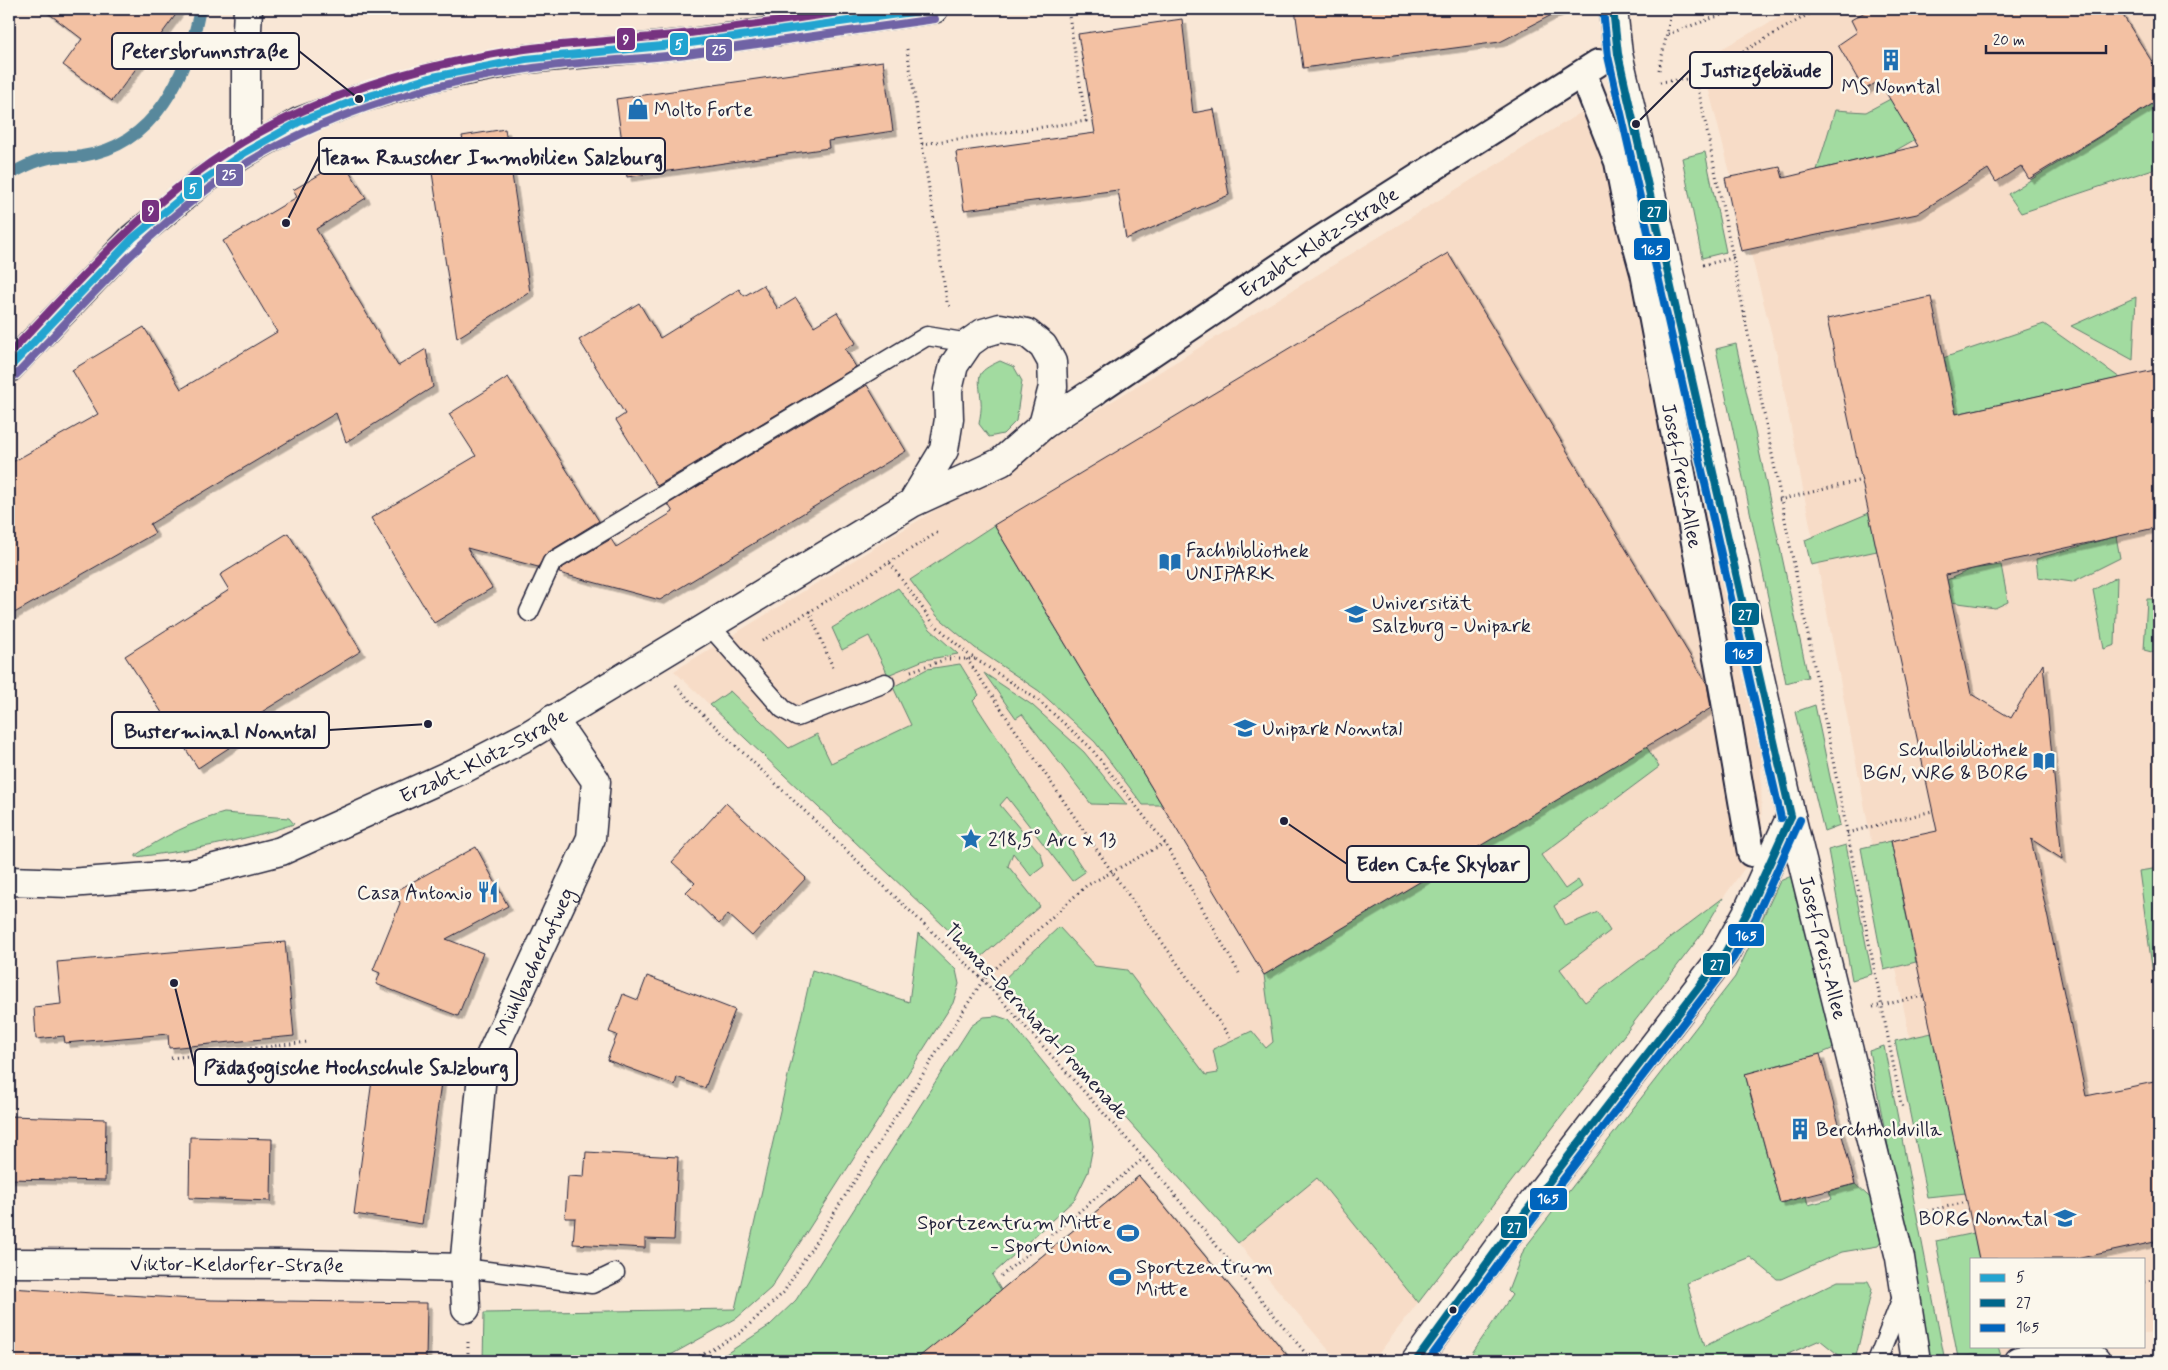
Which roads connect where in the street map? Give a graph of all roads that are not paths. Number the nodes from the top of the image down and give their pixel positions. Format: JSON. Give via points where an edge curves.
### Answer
{"nodes":[{"id":1,"x":248,"y":9,"type":"edge"},
{"id":2,"x":934,"y":9,"type":"edge"},
{"id":3,"x":1613,"y":9,"type":"edge"},
{"id":4,"x":779,"y":20,"type":"edge"},
{"id":5,"x":1590,"y":69,"type":"joint"},
{"id":6,"x":246,"y":152,"type":"junction"},
{"id":7,"x":969,"y":343,"type":"junction"},
{"id":8,"x":9,"y":368,"type":"edge"},
{"id":9,"x":1094,"y":392,"type":"joint"},
{"id":10,"x":1043,"y":425,"type":"junction"},
{"id":11,"x":912,"y":503,"type":"junction"},
{"id":12,"x":529,"y":612,"type":"dead end"},
{"id":13,"x":710,"y":626,"type":"junction"},
{"id":14,"x":885,"y":683,"type":"road end"},
{"id":15,"x":553,"y":719,"type":"junction"},
{"id":16,"x":1791,"y":816,"type":"junction"},
{"id":17,"x":1751,"y":853,"type":"dead end"},
{"id":18,"x":9,"y":881,"type":"edge"},
{"id":19,"x":9,"y":1263,"type":"edge"},
{"id":20,"x":464,"y":1268,"type":"junction"},
{"id":21,"x":615,"y":1273,"type":"dead end"},
{"id":22,"x":1905,"y":1292,"type":"junction"},
{"id":23,"x":466,"y":1308,"type":"dead end"},
{"id":24,"x":1416,"y":1361,"type":"edge"},
{"id":25,"x":1877,"y":1361,"type":"edge"},
{"id":26,"x":1916,"y":1361,"type":"edge"},
{"id":27,"x":2019,"y":1361,"type":"edge"},
{"id":28,"x":2096,"y":1361,"type":"edge"}],
"edges":[{"from":1,"to":6,"type":"street"},
{"from":2,"to":4,"type":"street","via":[[902,14]]},
{"from":3,"to":16,"type":"street","name":"Josef-Preis-Allee","via":[[1618,54]]},
{"from":4,"to":6,"type":"street","via":[[683,44],[526,59],[433,77],[359,99],[299,122]]},
{"from":5,"to":9,"type":"street","name":"Erzabt-Klotz-Straße","via":[[1318,241]]},
{"from":5,"to":17,"type":"street","name":"Josef-Preis-Allee","via":[[1618,162],[1628,218],[1644,273]]},
{"from":6,"to":8,"type":"street","via":[[202,181],[133,238]]},
{"from":7,"to":10,"type":"street","name":"Erzabt-Klotz-Straße","via":[[983,333],[1000,328],[1027,333],[1043,346],[1052,362],[1053,387]]},
{"from":7,"to":11,"type":"street","name":"Erzabt-Klotz-Straße","via":[[954,365],[948,390],[949,419],[944,450]]},
{"from":7,"to":12,"type":"lane","via":[[926,336],[560,557],[552,562]]},
{"from":9,"to":10,"type":"street","name":"Erzabt-Klotz-Straße"},
{"from":10,"to":11,"type":"street","name":"Erzabt-Klotz-Straße","via":[[1001,462]]},
{"from":11,"to":13,"type":"street","name":"Erzabt-Klotz-Straße"},
{"from":13,"to":14,"type":"lane","via":[[783,709],[797,716]]},
{"from":13,"to":15,"type":"street","name":"Erzabt-Klotz-Straße"},
{"from":15,"to":18,"type":"street","name":"Erzabt-Klotz-Straße","via":[[467,768],[281,852],[190,874],[69,883]]},
{"from":15,"to":20,"type":"street","name":"Mühlbacherhofweg","via":[[596,781],[591,838],[482,1074]]},
{"from":16,"to":22,"type":"street","name":"Josef-Preis-Allee","via":[[1900,1258]]},
{"from":16,"to":24,"type":"street","via":[[1747,913],[1724,953],[1498,1248]]},
{"from":19,"to":20,"type":"street","name":"Viktor-Keldorfer-Straße"},
{"from":20,"to":21,"type":"lane","via":[[592,1284]]},
{"from":20,"to":23,"type":"street","name":"Mühlbacherhofweg"},
{"from":22,"to":25,"type":"lane"},
{"from":22,"to":26,"type":"street","name":"Josef-Preis-Allee"},
{"from":27,"to":28,"type":"street","via":[[2062,1354]]}]}
